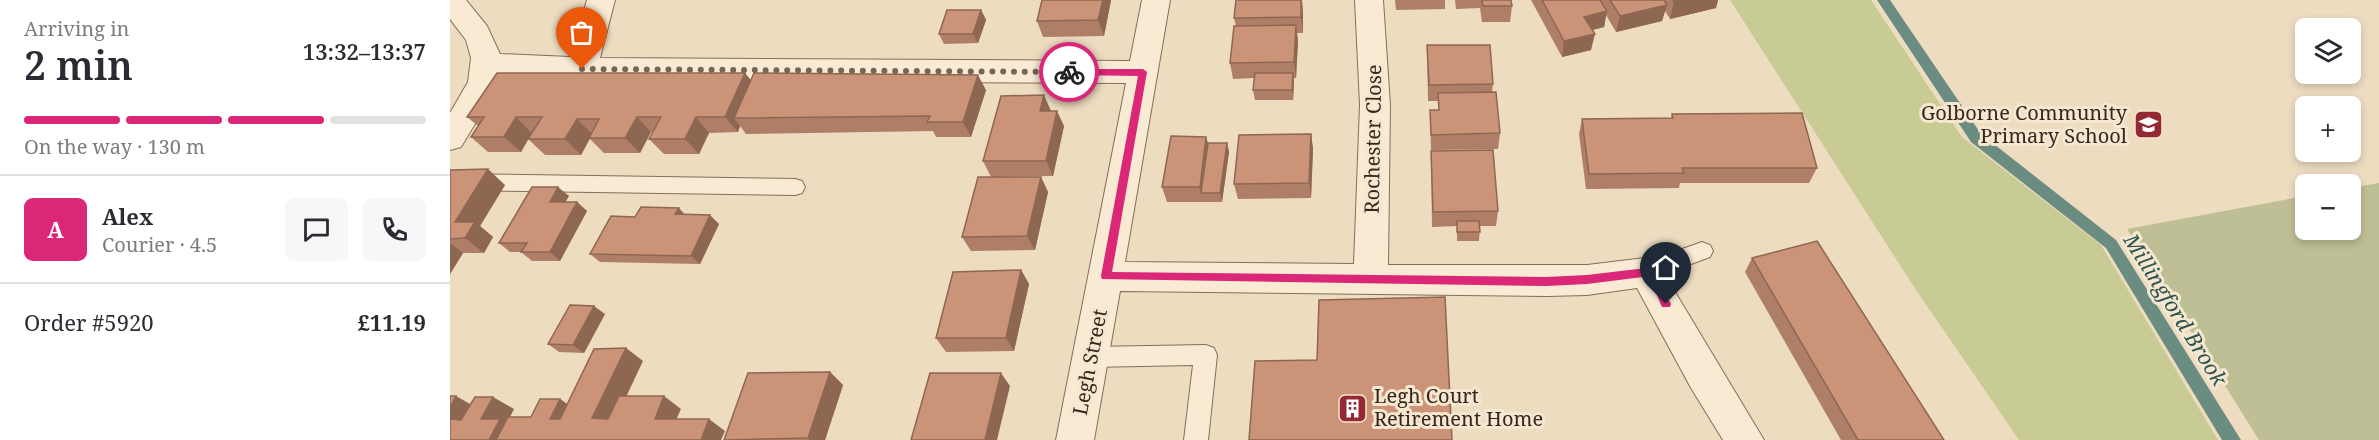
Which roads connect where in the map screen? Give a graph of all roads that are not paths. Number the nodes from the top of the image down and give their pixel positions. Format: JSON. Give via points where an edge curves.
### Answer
{"nodes":[{"id":1,"x":450,"y":0,"type":"edge"},
{"id":2,"x":601,"y":0,"type":"edge"},
{"id":3,"x":1156,"y":0,"type":"edge"},
{"id":4,"x":1369,"y":0,"type":"edge"},
{"id":5,"x":488,"y":64,"type":"junction"},
{"id":6,"x":582,"y":69,"type":"junction"},
{"id":7,"x":1143,"y":72,"type":"junction"},
{"id":8,"x":450,"y":138,"type":"edge"},
{"id":9,"x":450,"y":182,"type":"edge"},
{"id":10,"x":795,"y":187,"type":"dead end"},
{"id":11,"x":1702,"y":251,"type":"dead end"},
{"id":12,"x":1646,"y":272,"type":"junction"},
{"id":13,"x":1106,"y":276,"type":"junction"},
{"id":14,"x":1370,"y":279,"type":"junction"},
{"id":15,"x":1090,"y":357,"type":"junction"},
{"id":16,"x":1075,"y":440,"type":"edge"},
{"id":17,"x":1196,"y":440,"type":"edge"},
{"id":18,"x":1746,"y":440,"type":"edge"}],
"edges":[{"from":1,"to":5,"type":"street","via":[[483,44]]},
{"from":2,"to":6,"type":"street"},
{"from":3,"to":7,"type":"street","name":"Legh Street"},
{"from":4,"to":14,"type":"street","name":"Rochester Close","via":[[1376,104]]},
{"from":5,"to":6,"type":"street"},
{"from":5,"to":8,"type":"street","via":[[484,82]]},
{"from":6,"to":7,"type":"street"},
{"from":7,"to":13,"type":"street","name":"Legh Street"},
{"from":9,"to":10,"type":"lane"},
{"from":11,"to":12,"type":"lane"},
{"from":12,"to":14,"type":"street","via":[[1546,281]]},
{"from":12,"to":18,"type":"street","via":[[1659,288],[1722,406]]},
{"from":13,"to":14,"type":"street"},
{"from":13,"to":15,"type":"street","name":"Legh Street"},
{"from":15,"to":16,"type":"street","name":"Legh Street"},
{"from":15,"to":17,"type":"lane","via":[[1206,355]]}]}
